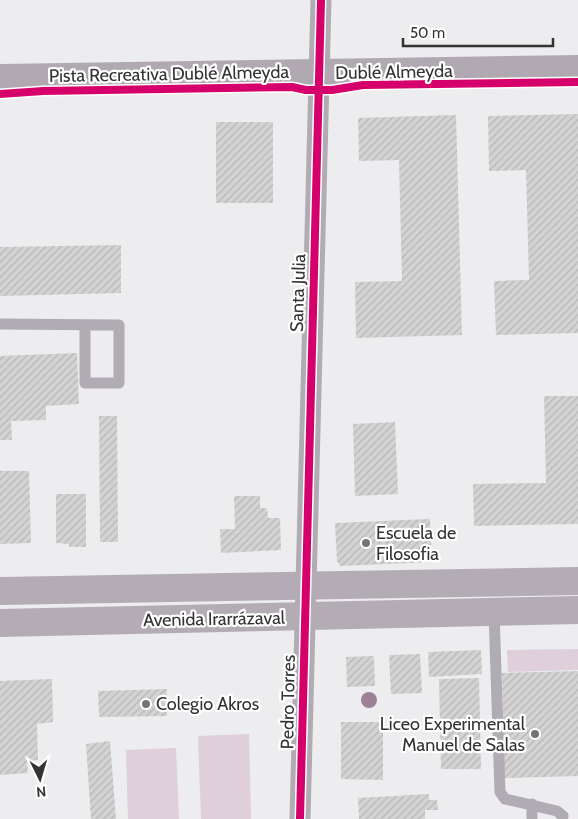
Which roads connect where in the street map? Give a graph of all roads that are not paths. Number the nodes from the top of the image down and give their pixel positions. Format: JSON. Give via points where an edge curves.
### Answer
{"nodes":[{"id":1,"x":321,"y":0,"type":"edge"},
{"id":2,"x":578,"y":69,"type":"edge"},
{"id":3,"x":319,"y":73,"type":"junction"},
{"id":4,"x":0,"y":78,"type":"edge"},
{"id":5,"x":0,"y":324,"type":"edge"},
{"id":6,"x":85,"y":325,"type":"junction"},
{"id":7,"x":578,"y":581,"type":"edge"},
{"id":8,"x":305,"y":586,"type":"junction"},
{"id":9,"x":0,"y":591,"type":"edge"},
{"id":10,"x":578,"y":610,"type":"edge"},
{"id":11,"x":494,"y":612,"type":"junction"},
{"id":12,"x":305,"y":617,"type":"junction"},
{"id":13,"x":0,"y":623,"type":"edge"},
{"id":14,"x":532,"y":804,"type":"junction"},
{"id":15,"x":300,"y":819,"type":"edge"},
{"id":16,"x":532,"y":819,"type":"edge"},
{"id":17,"x":562,"y":819,"type":"edge"}],
"edges":[{"from":1,"to":3,"type":"street","name":"Santa Julia"},
{"from":2,"to":3,"type":"main road","name":"Dublé Almeyda"},
{"from":3,"to":4,"type":"main road","name":"Dublé Almeyda"},
{"from":3,"to":8,"type":"street","name":"Santa Julia"},
{"from":5,"to":6,"type":"lane"},
{"from":6,"to":6,"type":"lane","via":[[85,383],[119,383],[119,325]]},
{"from":7,"to":8,"type":"main road","name":"Avenida Irarrázaval"},
{"from":8,"to":9,"type":"main road","name":"Avenida Irarrázaval"},
{"from":8,"to":12,"type":"street","name":"Pedro Torres"},
{"from":10,"to":11,"type":"main road","name":"Avenida Irarrázaval"},
{"from":11,"to":12,"type":"main road","name":"Avenida Irarrázaval"},
{"from":11,"to":14,"type":"lane","via":[[500,792],[504,798]]},
{"from":12,"to":13,"type":"main road","name":"Avenida Irarrázaval"},
{"from":12,"to":15,"type":"street","name":"Pedro Torres"},
{"from":14,"to":16,"type":"lane"},
{"from":14,"to":17,"type":"lane","via":[[557,811]]}]}
